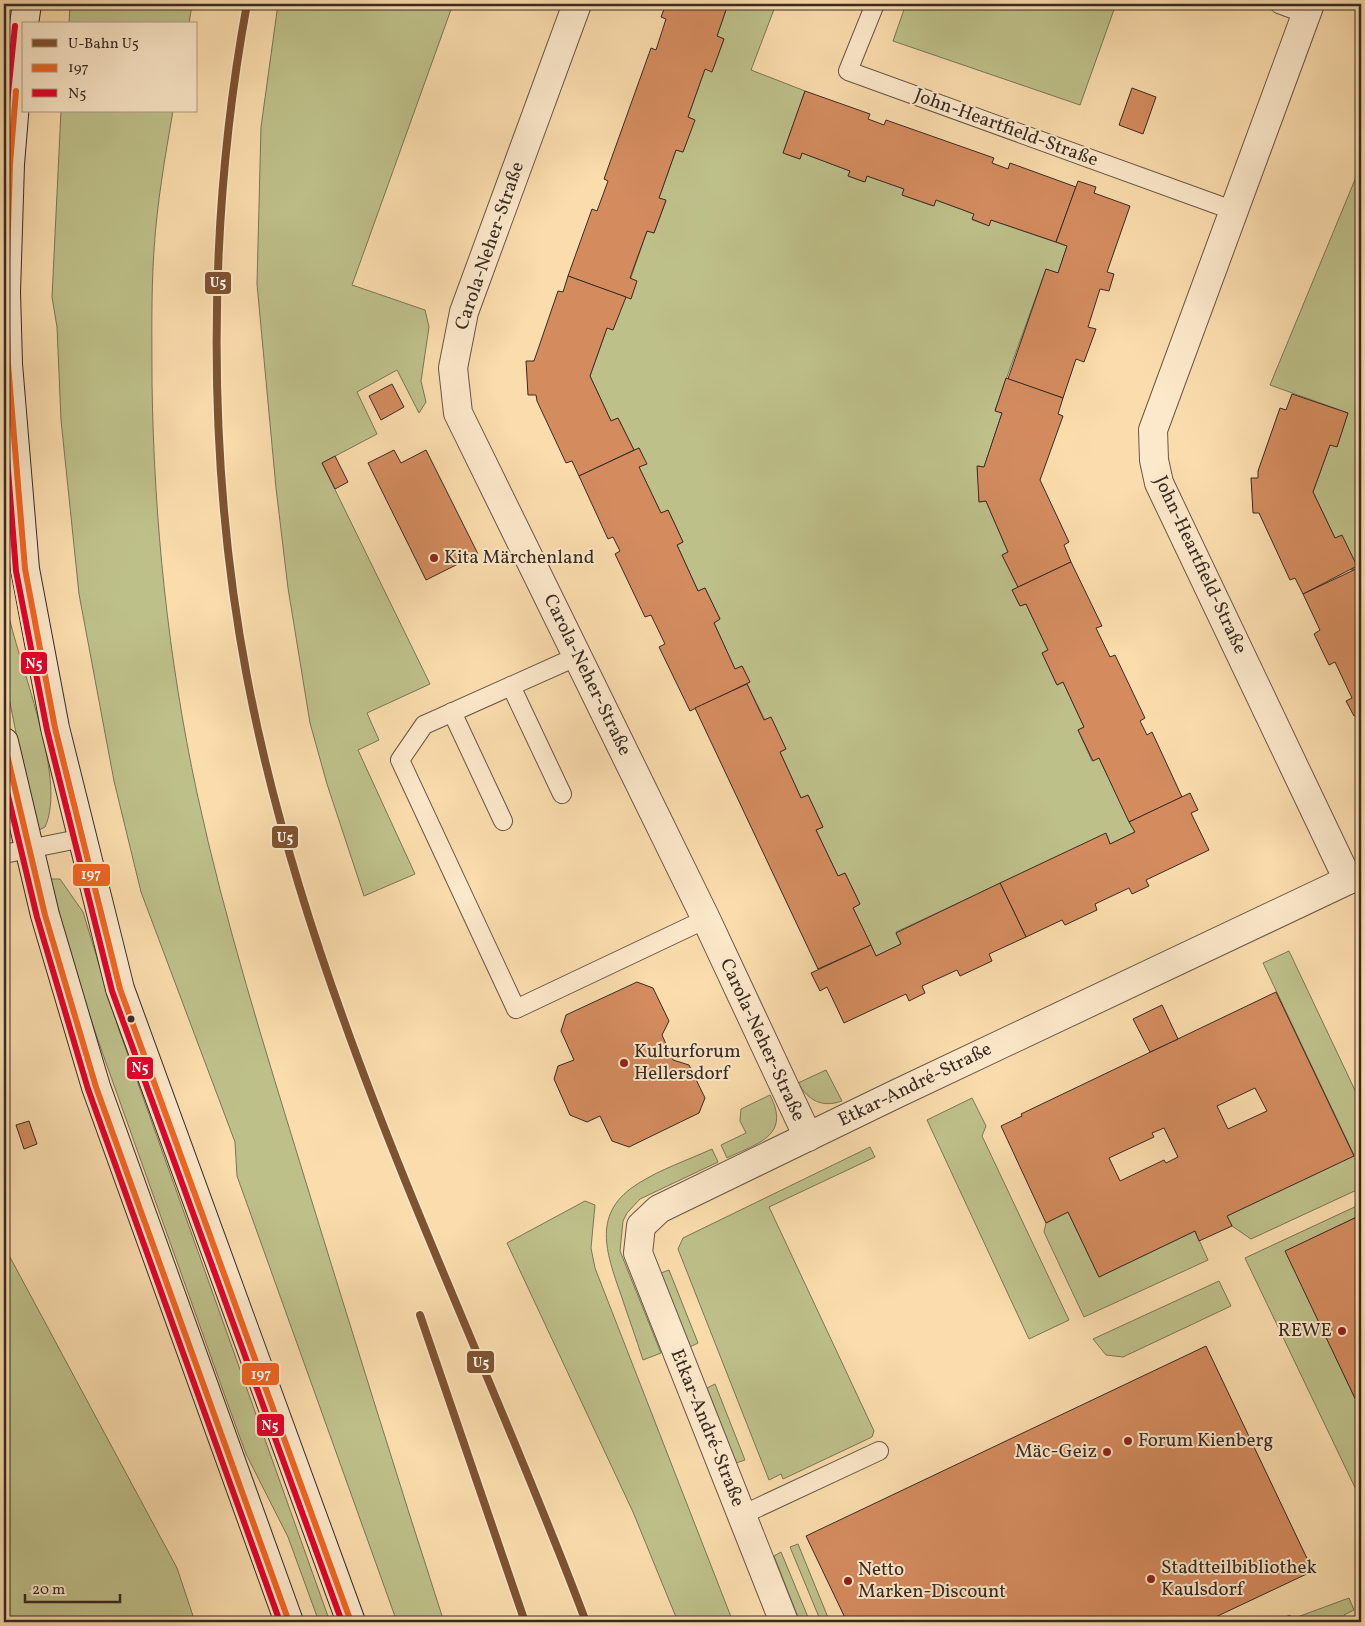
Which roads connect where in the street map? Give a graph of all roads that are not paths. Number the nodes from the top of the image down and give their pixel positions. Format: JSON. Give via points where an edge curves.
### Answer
{"nodes":[{"id":1,"x":27,"y":4,"type":"edge"},
{"id":2,"x":577,"y":4,"type":"edge"},
{"id":3,"x":875,"y":4,"type":"edge"},
{"id":4,"x":1279,"y":4,"type":"edge"},
{"id":5,"x":1308,"y":9,"type":"edge"},
{"id":6,"x":24,"y":22,"type":"edge"},
{"id":7,"x":22,"y":45,"type":"edge"},
{"id":8,"x":1232,"y":210,"type":"junction"},
{"id":9,"x":578,"y":656,"type":"junction"},
{"id":10,"x":511,"y":686,"type":"junction"},
{"id":11,"x":452,"y":712,"type":"junction"},
{"id":12,"x":4,"y":742,"type":"edge"},
{"id":13,"x":562,"y":794,"type":"dead end"},
{"id":14,"x":503,"y":821,"type":"dead end"},
{"id":15,"x":83,"y":838,"type":"junction"},
{"id":16,"x":16,"y":851,"type":"edge"},
{"id":17,"x":1355,"y":877,"type":"edge"},
{"id":18,"x":706,"y":919,"type":"junction"},
{"id":19,"x":808,"y":1137,"type":"junction"},
{"id":20,"x":879,"y":1451,"type":"dead end"},
{"id":21,"x":742,"y":1515,"type":"junction"},
{"id":22,"x":289,"y":1622,"type":"edge"},
{"id":23,"x":351,"y":1622,"type":"edge"},
{"id":24,"x":784,"y":1622,"type":"edge"}],
"edges":[{"from":1,"to":6,"type":"street"},
{"from":2,"to":9,"type":"street","name":"Carola-Neher-Straße","via":[[464,312],[453,368],[458,413]]},
{"from":3,"to":8,"type":"lane","name":"John-Heartfield-Straße","via":[[848,71]]},
{"from":4,"to":5,"type":"lane","name":"John-Heartfield-Straße"},
{"from":5,"to":8,"type":"street","name":"John-Heartfield-Straße"},
{"from":7,"to":15,"type":"street","via":[[10,164],[6,292],[8,364],[25,569],[55,728]]},
{"from":8,"to":17,"type":"street","name":"John-Heartfield-Straße","via":[[1153,430],[1154,460],[1159,483]]},
{"from":9,"to":10,"type":"lane"},
{"from":9,"to":18,"type":"street","name":"Carola-Neher-Straße"},
{"from":10,"to":11,"type":"lane"},
{"from":10,"to":13,"type":"lane"},
{"from":11,"to":14,"type":"lane"},
{"from":11,"to":18,"type":"lane","via":[[424,725],[400,760],[516,1009]]},
{"from":12,"to":16,"type":"street"},
{"from":15,"to":16,"type":"lane"},
{"from":15,"to":23,"type":"street","via":[[120,989]]},
{"from":16,"to":22,"type":"street","via":[[45,915],[96,1087]]},
{"from":17,"to":19,"type":"street","name":"Etkar-André-Straße"},
{"from":18,"to":19,"type":"street","name":"Carola-Neher-Straße"},
{"from":19,"to":21,"type":"street","name":"Etkar-André-Straße","via":[[658,1209],[641,1226],[638,1254]]},
{"from":20,"to":21,"type":"lane"},
{"from":21,"to":24,"type":"street","name":"Etkar-André-Straße"}]}
